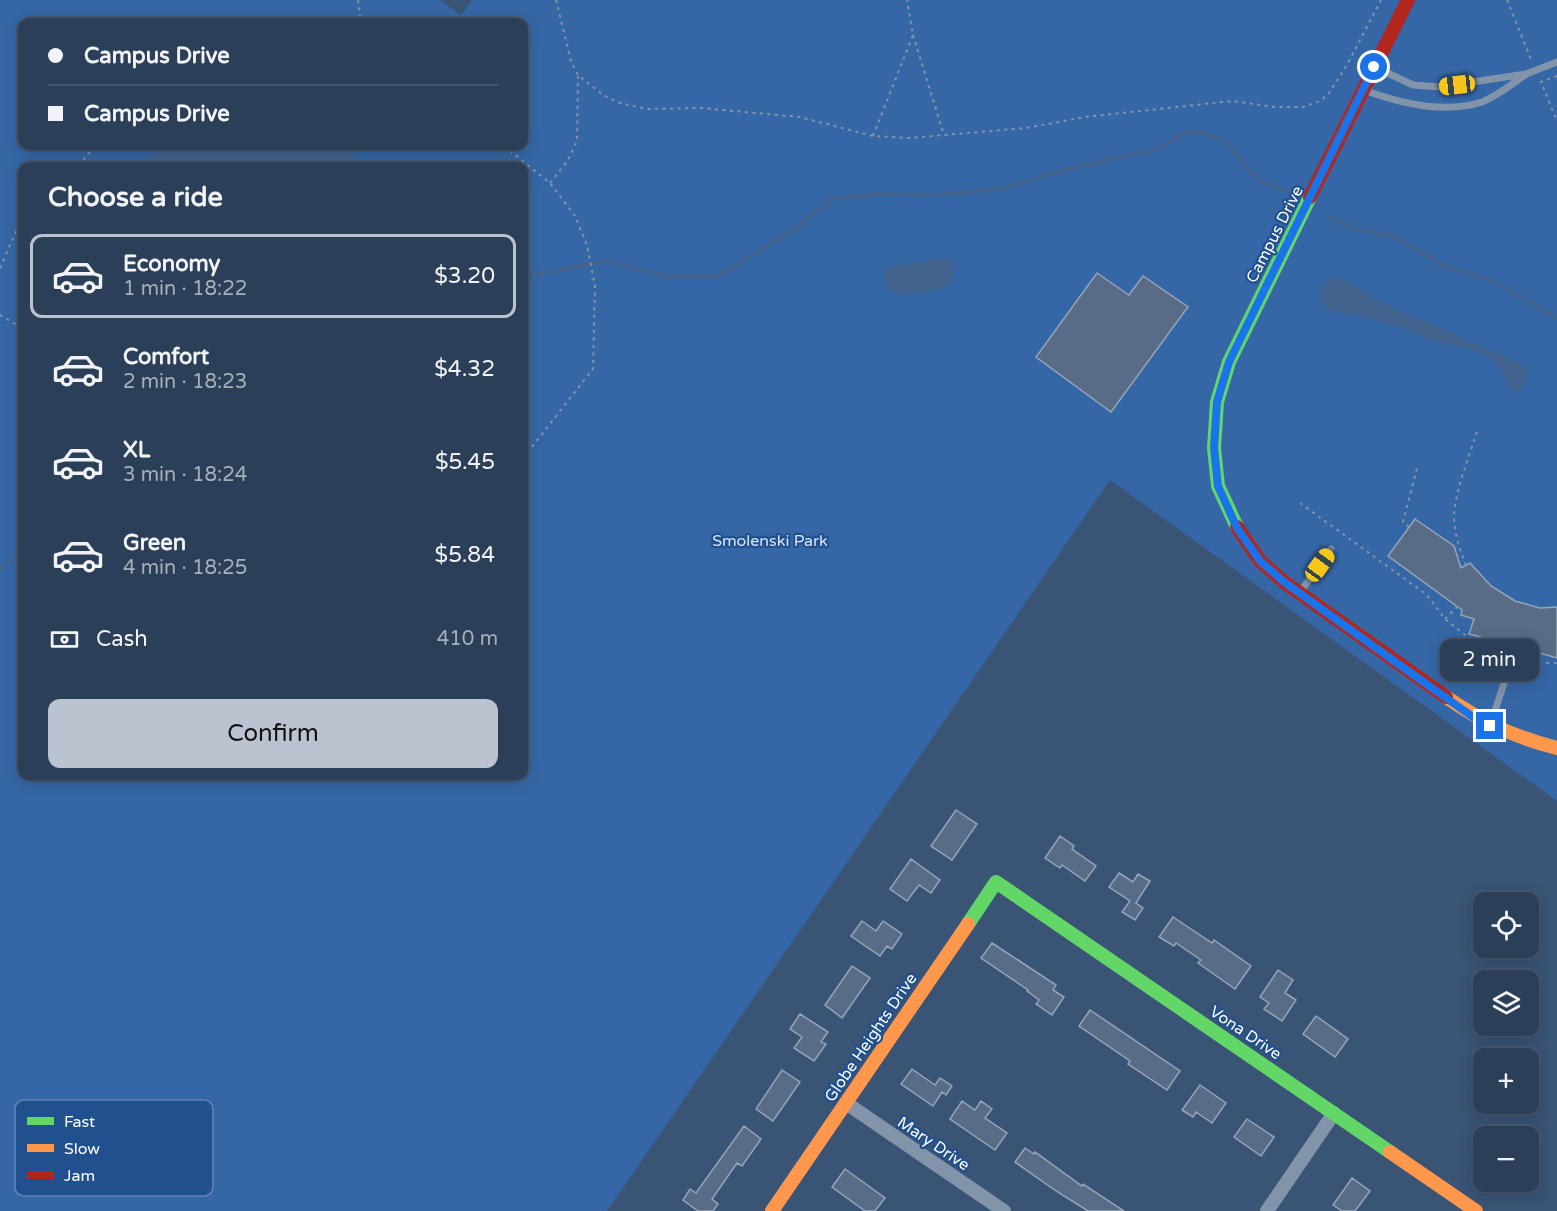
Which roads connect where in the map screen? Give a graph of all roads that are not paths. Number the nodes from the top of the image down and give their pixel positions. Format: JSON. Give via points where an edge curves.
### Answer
{"nodes":[{"id":1,"x":1408,"y":0,"type":"edge"},
{"id":2,"x":1557,"y":62,"type":"edge"},
{"id":3,"x":1374,"y":67,"type":"junction"},
{"id":4,"x":1526,"y":74,"type":"junction"},
{"id":5,"x":1364,"y":90,"type":"junction"},
{"id":6,"x":1331,"y":549,"type":"dead end"},
{"id":7,"x":1299,"y":593,"type":"junction"},
{"id":8,"x":1506,"y":677,"type":"dead end"},
{"id":9,"x":1490,"y":726,"type":"junction"},
{"id":10,"x":1557,"y":748,"type":"edge"},
{"id":11,"x":996,"y":882,"type":"joint"},
{"id":12,"x":846,"y":1103,"type":"junction"},
{"id":13,"x":1334,"y":1113,"type":"junction"},
{"id":14,"x":772,"y":1211,"type":"edge"},
{"id":15,"x":1004,"y":1211,"type":"edge"},
{"id":16,"x":1267,"y":1211,"type":"edge"},
{"id":17,"x":1476,"y":1211,"type":"edge"}],
"edges":[{"from":1,"to":3,"type":"street","name":"Campus Drive"},
{"from":2,"to":4,"type":"lane"},
{"from":3,"to":4,"type":"lane","via":[[1413,85],[1440,87]]},
{"from":3,"to":5,"type":"street","name":"Campus Drive"},
{"from":4,"to":5,"type":"lane","via":[[1482,101],[1452,108],[1382,97]]},
{"from":5,"to":7,"type":"street","name":"Campus Drive","via":[[1229,362],[1217,402],[1214,448],[1218,486],[1237,528],[1260,561]]},
{"from":6,"to":7,"type":"lane"},
{"from":7,"to":9,"type":"street","name":"Campus Drive"},
{"from":8,"to":9,"type":"lane"},
{"from":9,"to":10,"type":"street","name":"Campus Drive"},
{"from":11,"to":12,"type":"street","name":"Globe Heights Drive"},
{"from":11,"to":13,"type":"street","name":"Vona Drive"},
{"from":12,"to":14,"type":"street","name":"Globe Heights Drive"},
{"from":12,"to":15,"type":"street","name":"Mary Drive"},
{"from":13,"to":16,"type":"street"},
{"from":13,"to":17,"type":"street","name":"Vona Drive"}]}
